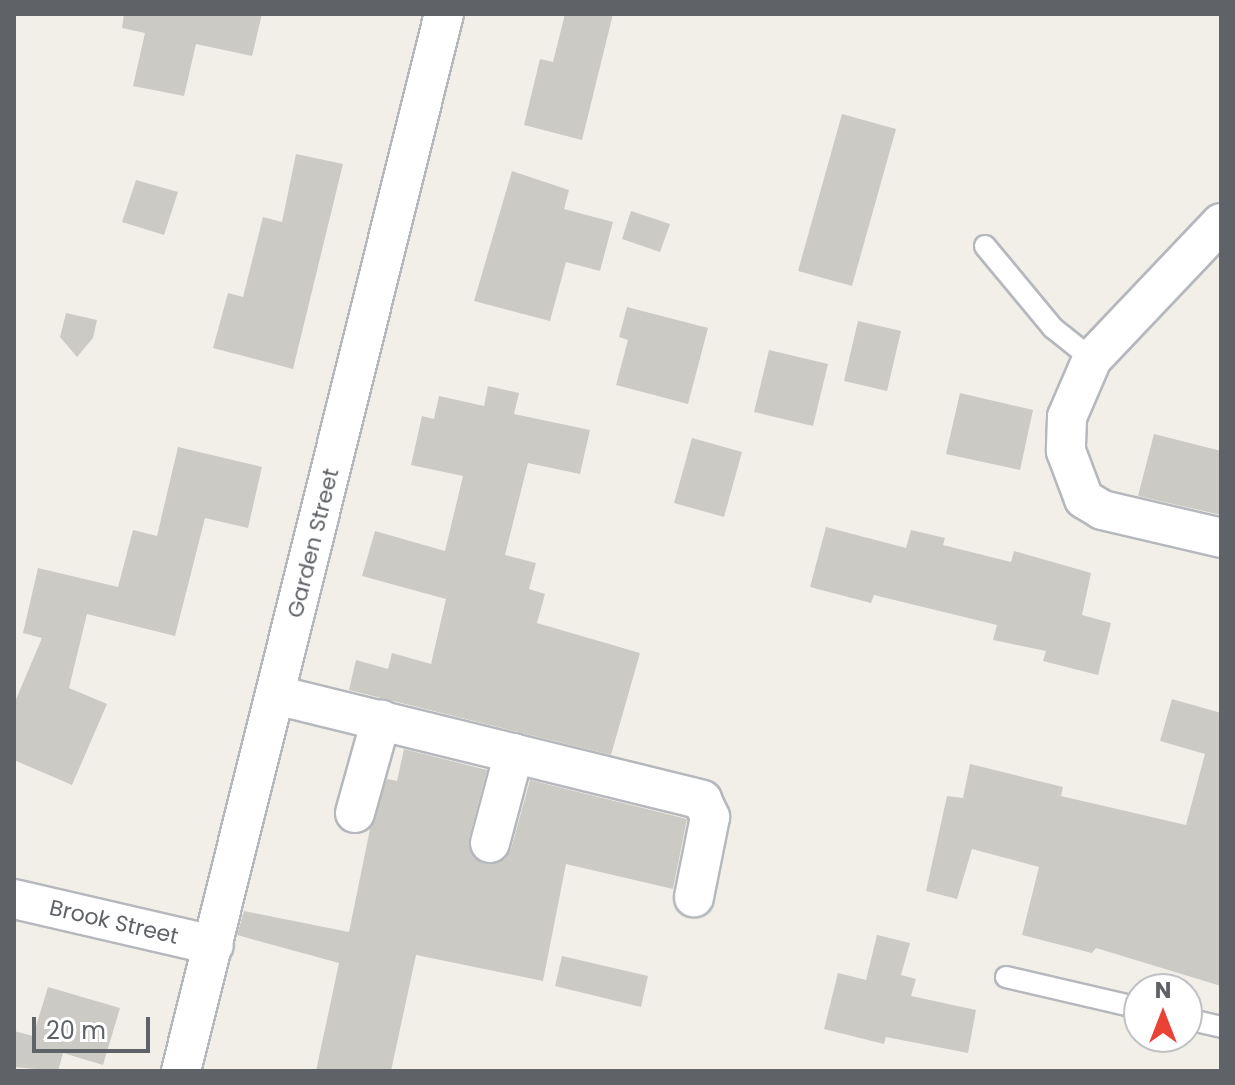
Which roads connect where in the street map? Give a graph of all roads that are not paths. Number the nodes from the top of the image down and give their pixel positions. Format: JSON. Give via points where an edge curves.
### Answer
{"nodes":[{"id":1,"x":444,"y":14,"type":"edge"},
{"id":2,"x":1221,"y":223,"type":"edge"},
{"id":3,"x":985,"y":246,"type":"dead end"},
{"id":4,"x":1092,"y":359,"type":"junction"},
{"id":5,"x":1221,"y":538,"type":"edge"},
{"id":6,"x":276,"y":695,"type":"junction"},
{"id":7,"x":381,"y":720,"type":"junction"},
{"id":8,"x":514,"y":753,"type":"junction"},
{"id":9,"x":355,"y":813,"type":"dead end"},
{"id":10,"x":490,"y":843,"type":"dead end"},
{"id":11,"x":694,"y":897,"type":"dead end"},
{"id":12,"x":14,"y":899,"type":"edge"},
{"id":13,"x":214,"y":945,"type":"junction"},
{"id":14,"x":1006,"y":977,"type":"dead end"},
{"id":15,"x":1123,"y":1004,"type":"edge"},
{"id":16,"x":181,"y":1071,"type":"edge"}],
"edges":[{"from":1,"to":6,"type":"street","name":"Garden Street"},
{"from":2,"to":4,"type":"street"},
{"from":3,"to":4,"type":"lane","via":[[1053,328]]},
{"from":4,"to":5,"type":"street","via":[[1067,417],[1066,451],[1084,499],[1102,510]]},
{"from":6,"to":7,"type":"street"},
{"from":6,"to":13,"type":"street","name":"Garden Street"},
{"from":7,"to":8,"type":"street"},
{"from":7,"to":9,"type":"street"},
{"from":8,"to":10,"type":"street"},
{"from":8,"to":11,"type":"street","via":[[707,804],[710,817]]},
{"from":12,"to":13,"type":"street","name":"Brook Street"},
{"from":13,"to":16,"type":"street","name":"Garden Street"},
{"from":14,"to":15,"type":"lane"}]}
